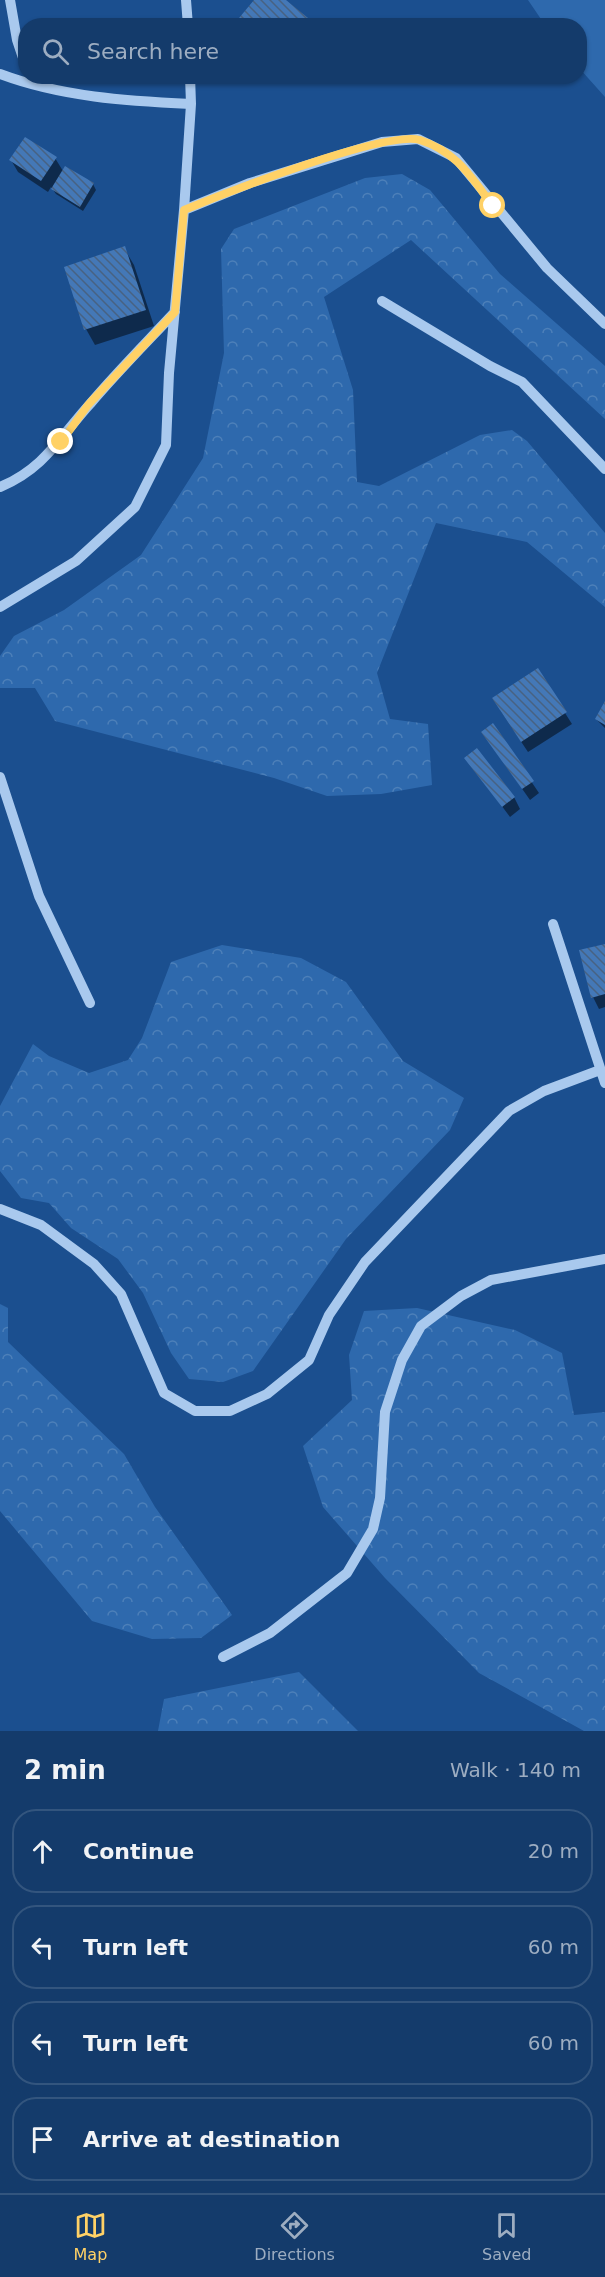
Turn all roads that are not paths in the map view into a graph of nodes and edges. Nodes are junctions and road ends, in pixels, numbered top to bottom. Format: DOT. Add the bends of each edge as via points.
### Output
graph roads {
  1 [pos="10,0"];
  2 [pos="186,0"];
  3 [pos="187,18"];
  4 [pos="18,43"];
  5 [pos="0,74"];
  6 [pos="18,77"];
  7 [pos="45,84"];
  8 [pos="190,84"];
  9 [pos="191,104"];
  10 [pos="184,210"];
  11 [pos="382,301"];
  12 [pos="175,312"];
  13 [pos="605,324"];
  14 [pos="605,469"];
  15 [pos="0,487"];
  16 [pos="0,607"];
  17 [pos="0,777"];
  18 [pos="553,924"];
  19 [pos="90,1003"];
  20 [pos="600,1070"];
  21 [pos="605,1083"];
  22 [pos="0,1209"];
  23 [pos="605,1259"];
  24 [pos="224,1657"];
  1 -- 4 [label="lane"];
  2 -- 3 [label="lane"];
  5 -- 6 [label="lane"];
  7 -- 9 [label="lane" via="71,93"];
  8 -- 9 [label="lane"];
  9 -- 10 [label="lane"];
  10 -- 12 [label="lane"];
  10 -- 13 [label="lane" via="250,183 382,142 418,139 456,158 547,268"];
  11 -- 14 [label="lane" via="522,382"];
  12 -- 15 [label="lane" via="88,405 61,442 22,478"];
  12 -- 16 [label="lane" via="166,445 135,507 76,561"];
  17 -- 19 [label="lane" via="39,896"];
  18 -- 20 [label="lane"];
  20 -- 21 [label="lane"];
  20 -- 22 [label="lane" via="544,1091 508,1111 364,1262 329,1315 309,1360 267,1394 231,1411 195,1411 164,1393 121,1294 94,1264 41,1224"];
  23 -- 24 [label="lane" via="492,1280 421,1326 402,1360 385,1412 380,1498 373,1529 348,1573 270,1633"];
}
